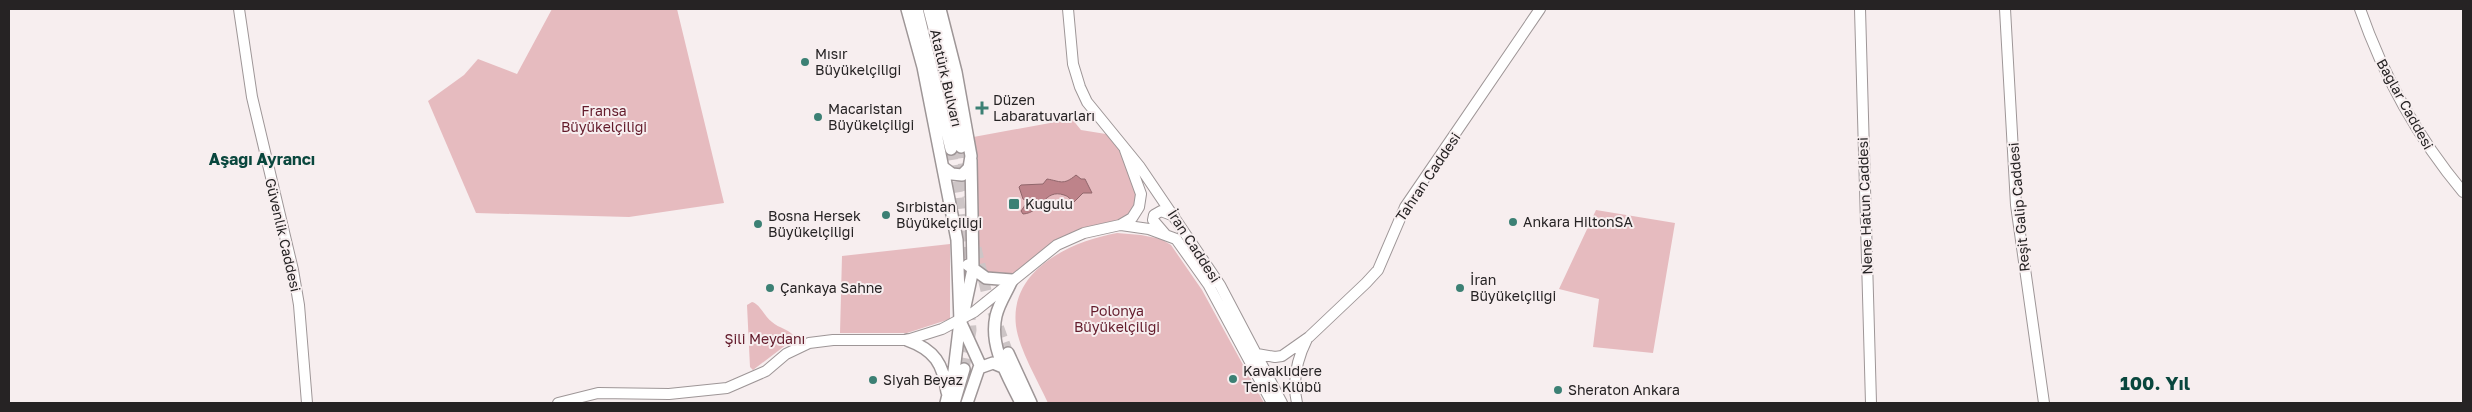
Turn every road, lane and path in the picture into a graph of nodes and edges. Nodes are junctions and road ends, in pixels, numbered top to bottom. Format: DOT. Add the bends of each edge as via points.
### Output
graph roads {
  1 [pos="239,9"];
  2 [pos="907,9"];
  3 [pos="918,9"];
  4 [pos="929,9"];
  5 [pos="940,9"];
  6 [pos="1068,9"];
  7 [pos="1540,9"];
  8 [pos="1860,9"];
  9 [pos="2005,9"];
  10 [pos="2360,9"];
  11 [pos="1125,150"];
  12 [pos="971,160"];
  13 [pos="944,168"];
  14 [pos="2463,192"];
  15 [pos="1175,217"];
  16 [pos="1120,225"];
  17 [pos="1165,234"];
  18 [pos="958,252"];
  19 [pos="972,269"];
  20 [pos="1012,280"];
  21 [pos="960,321"];
  22 [pos="1309,337"];
  23 [pos="907,340"];
  24 [pos="1008,353"];
  25 [pos="1257,354"];
  26 [pos="981,367"];
  27 [pos="1005,368"];
  28 [pos="964,369"];
  29 [pos="949,401"];
  30 [pos="307,403"];
  31 [pos="558,403"];
  32 [pos="967,403"];
  33 [pos="1021,403"];
  34 [pos="1031,403"];
  35 [pos="1272,403"];
  36 [pos="1282,403"];
  37 [pos="1297,403"];
  38 [pos="1871,403"];
  39 [pos="2044,403"];
  1 -- 30 [label="main road, Güvenlik Caddesi" via="252,96 293,270"];
  2 -- 13 [label="main road" via="920,53"];
  3 -- 4 [label="main road, Atatürk Bulvarı" via="956,148 947,78"];
  5 -- 12 [label="main road" via="956,72"];
  6 -- 11 [label="main road, İran Caddesi" via="1073,64 1087,102"];
  7 -- 22 [label="main road, Tahran Caddesi" via="1405,207 1378,270"];
  8 -- 38 [label="main road, Nene Hatun Caddesi"];
  9 -- 39 [label="main road, Reşit Galip Caddesi" via="2016,205"];
  10 -- 14 [label="main road, Bağlar Caddesi" via="2387,73 2424,142"];
  11 -- 15 [label="main road, İran Caddesi"];
  11 -- 16 [label="main road" via="1140,189 1140,201 1132,218"];
  12 -- 13 [label="main road" via="968,171 962,174 952,174"];
  12 -- 19 [label="main road"];
  13 -- 18 [label="main road"];
  15 -- 17 [label="main road" via="1161,212 1154,215 1154,220"];
  15 -- 25 [label="main road, İran Caddesi" via="1220,285"];
  16 -- 17 [label="main road, İran Caddesi"];
  16 -- 20 [label="main road" via="1067,240"];
  17 -- 35 [label="main road, İran Caddesi" via="1176,239 1204,277"];
  18 -- 19 [label="main road"];
  18 -- 21 [label="main road"];
  19 -- 20 [label="main road" via="986,278"];
  19 -- 21 [label="main road"];
  20 -- 21 [label="main road"];
  20 -- 27 [label="main road" via="994,328 995,344"];
  21 -- 23 [label="main road"];
  21 -- 26 [label="main road"];
  21 -- 29 [label="main road"];
  22 -- 25 [label="main road, Tahran Caddesi" via="1282,356"];
  22 -- 37 [label="main road, Tahran Caddesi" via="1296,366"];
  23 -- 29 [label="main road" via="924,347 938,362"];
  23 -- 31 [label="main road" via="809,343 786,354 766,371 728,388 669,394 598,393"];
  24 -- 34 [label="main road"];
  25 -- 36 [label="main road, İran Caddesi"];
  26 -- 27 [label="main road" via="993,363"];
  26 -- 32 [label="main road"];
  27 -- 33 [label="main road"];
  28 -- 29 [label="main road"];
}
